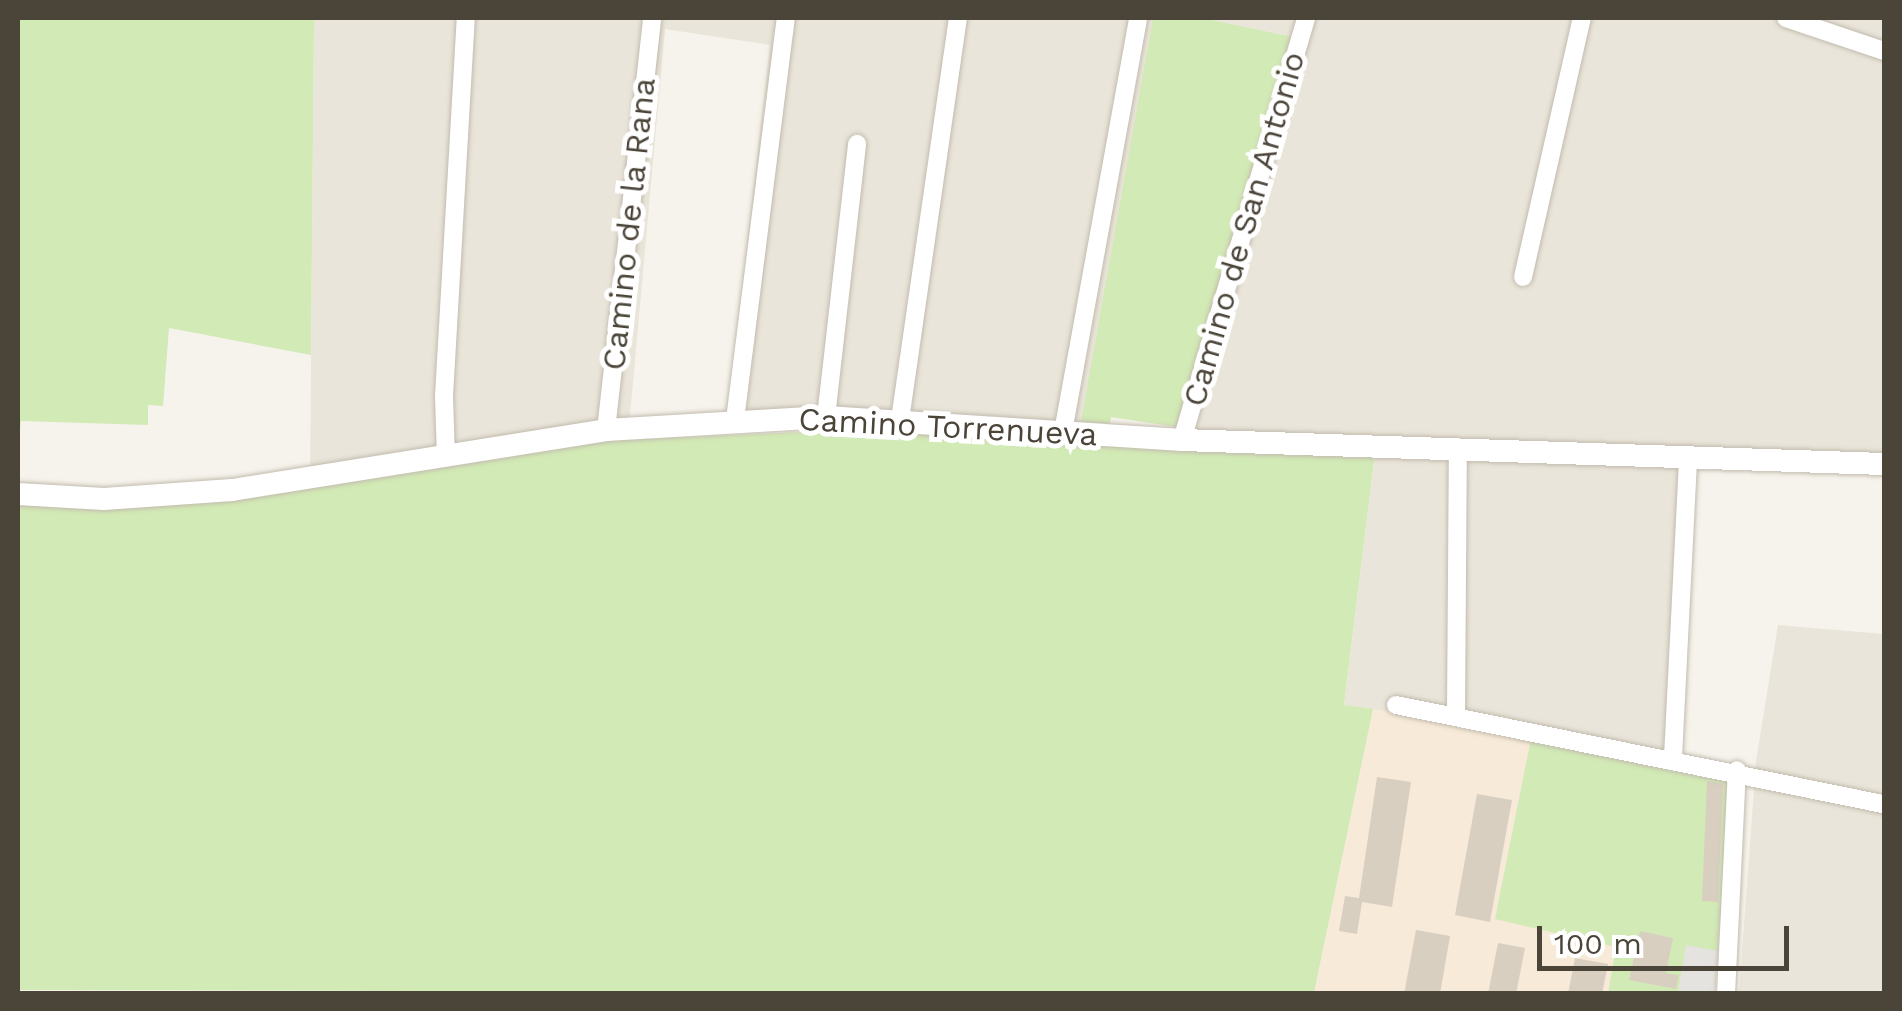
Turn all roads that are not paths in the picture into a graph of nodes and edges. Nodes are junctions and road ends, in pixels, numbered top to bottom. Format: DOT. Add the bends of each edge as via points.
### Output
graph roads {
  1 [pos="466,18"];
  2 [pos="652,18"];
  3 [pos="786,18"];
  4 [pos="958,18"];
  5 [pos="1138,18"];
  6 [pos="1306,18"];
  7 [pos="1582,18"];
  8 [pos="1786,18"];
  9 [pos="1884,51"];
  10 [pos="856,144"];
  11 [pos="1523,277"];
  12 [pos="826,417"];
  13 [pos="735,420"];
  14 [pos="900,420"];
  15 [pos="606,430"];
  16 [pos="1063,432"];
  17 [pos="1182,440"];
  18 [pos="1458,451"];
  19 [pos="446,457"];
  20 [pos="1688,461"];
  21 [pos="1884,464"];
  22 [pos="18,494"];
  23 [pos="1396,705"];
  24 [pos="1456,716"];
  25 [pos="1672,757"];
  26 [pos="1737,770"];
  27 [pos="1884,804"];
  28 [pos="1726,994"];
  1 -- 19 [label="street"];
  2 -- 15 [label="street, Camino de la Rana"];
  3 -- 13 [label="street"];
  4 -- 14 [label="street"];
  5 -- 16 [label="street"];
  6 -- 17 [label="street, Camino de San Antonio"];
  7 -- 11 [label="street"];
  8 -- 9 [label="street"];
  10 -- 12 [label="street"];
  12 -- 13 [label="street, Camino Torrenueva"];
  12 -- 14 [label="street, Camino Torrenueva"];
  13 -- 15 [label="street, Camino Torrenueva"];
  14 -- 16 [label="street, Camino Torrenueva"];
  15 -- 19 [label="street, Camino Torrenueva"];
  16 -- 17 [label="street, Camino Torrenueva"];
  17 -- 18 [label="street, Camino Torrenueva"];
  18 -- 20 [label="street, Camino Torrenueva"];
  18 -- 24 [label="street"];
  19 -- 22 [label="street, Camino Torrenueva" via="232,490 104,499"];
  20 -- 21 [label="street, Camino Torrenueva"];
  20 -- 25 [label="street"];
  23 -- 24 [label="street"];
  24 -- 25 [label="street"];
  25 -- 26 [label="street"];
  26 -- 27 [label="street"];
  26 -- 28 [label="street"];
}
